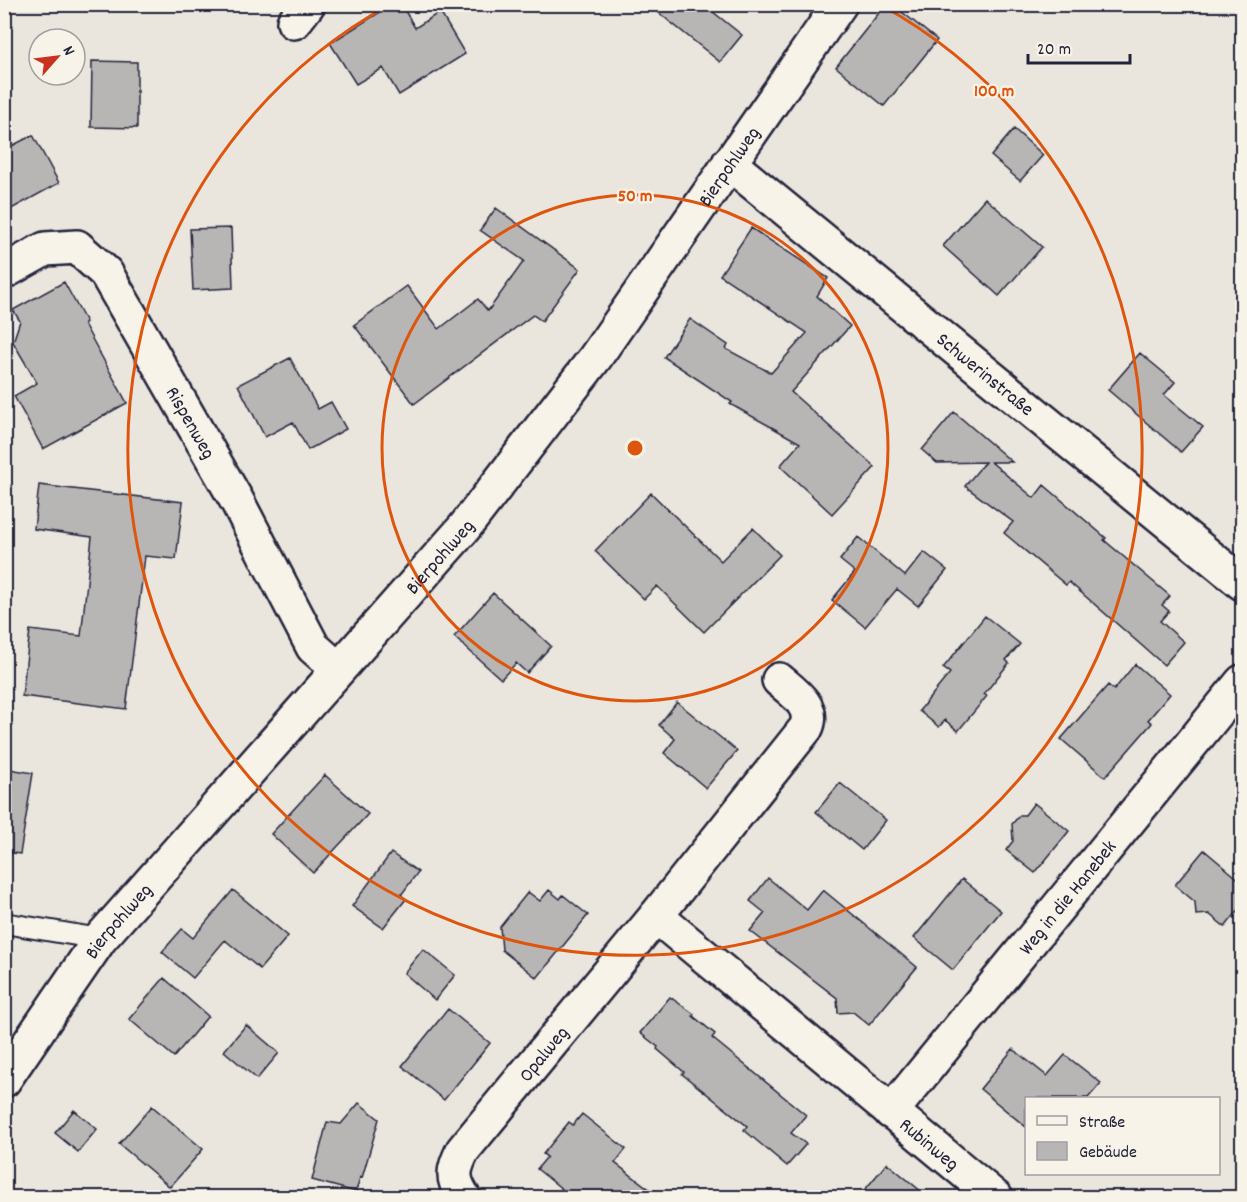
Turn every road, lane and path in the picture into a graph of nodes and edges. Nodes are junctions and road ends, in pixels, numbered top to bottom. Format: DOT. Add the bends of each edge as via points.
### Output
graph roads {
  1 [pos="840,4"];
  2 [pos="729,163"];
  3 [pos="4,272"];
  4 [pos="1242,583"];
  5 [pos="338,669"];
  6 [pos="779,680"];
  7 [pos="1242,682"];
  8 [pos="656,916"];
  9 [pos="4,923"];
  10 [pos="100,939"];
  11 [pos="4,1080"];
  12 [pos="891,1112"];
  13 [pos="464,1197"];
  14 [pos="996,1197"];
  1 -- 2 [label="street, Bierpohlweg"];
  2 -- 4 [label="street, Schwerinstraße"];
  2 -- 5 [label="street, Bierpohlweg" via="595,358 464,528"];
  3 -- 5 [label="street, Rispenweg" via="45,249 77,247 106,273 237,501 313,647"];
  5 -- 10 [label="street, Bierpohlweg"];
  6 -- 8 [label="street, Opalweg" via="801,699 810,721"];
  7 -- 12 [label="street, Weg in die Hanebek"];
  8 -- 12 [label="street"];
  8 -- 13 [label="street, Opalweg" via="463,1150 455,1167 455,1184"];
  9 -- 10 [label="lane"];
  10 -- 11 [label="street, Bierpohlweg"];
  12 -- 14 [label="street, Rubinweg"];
}
